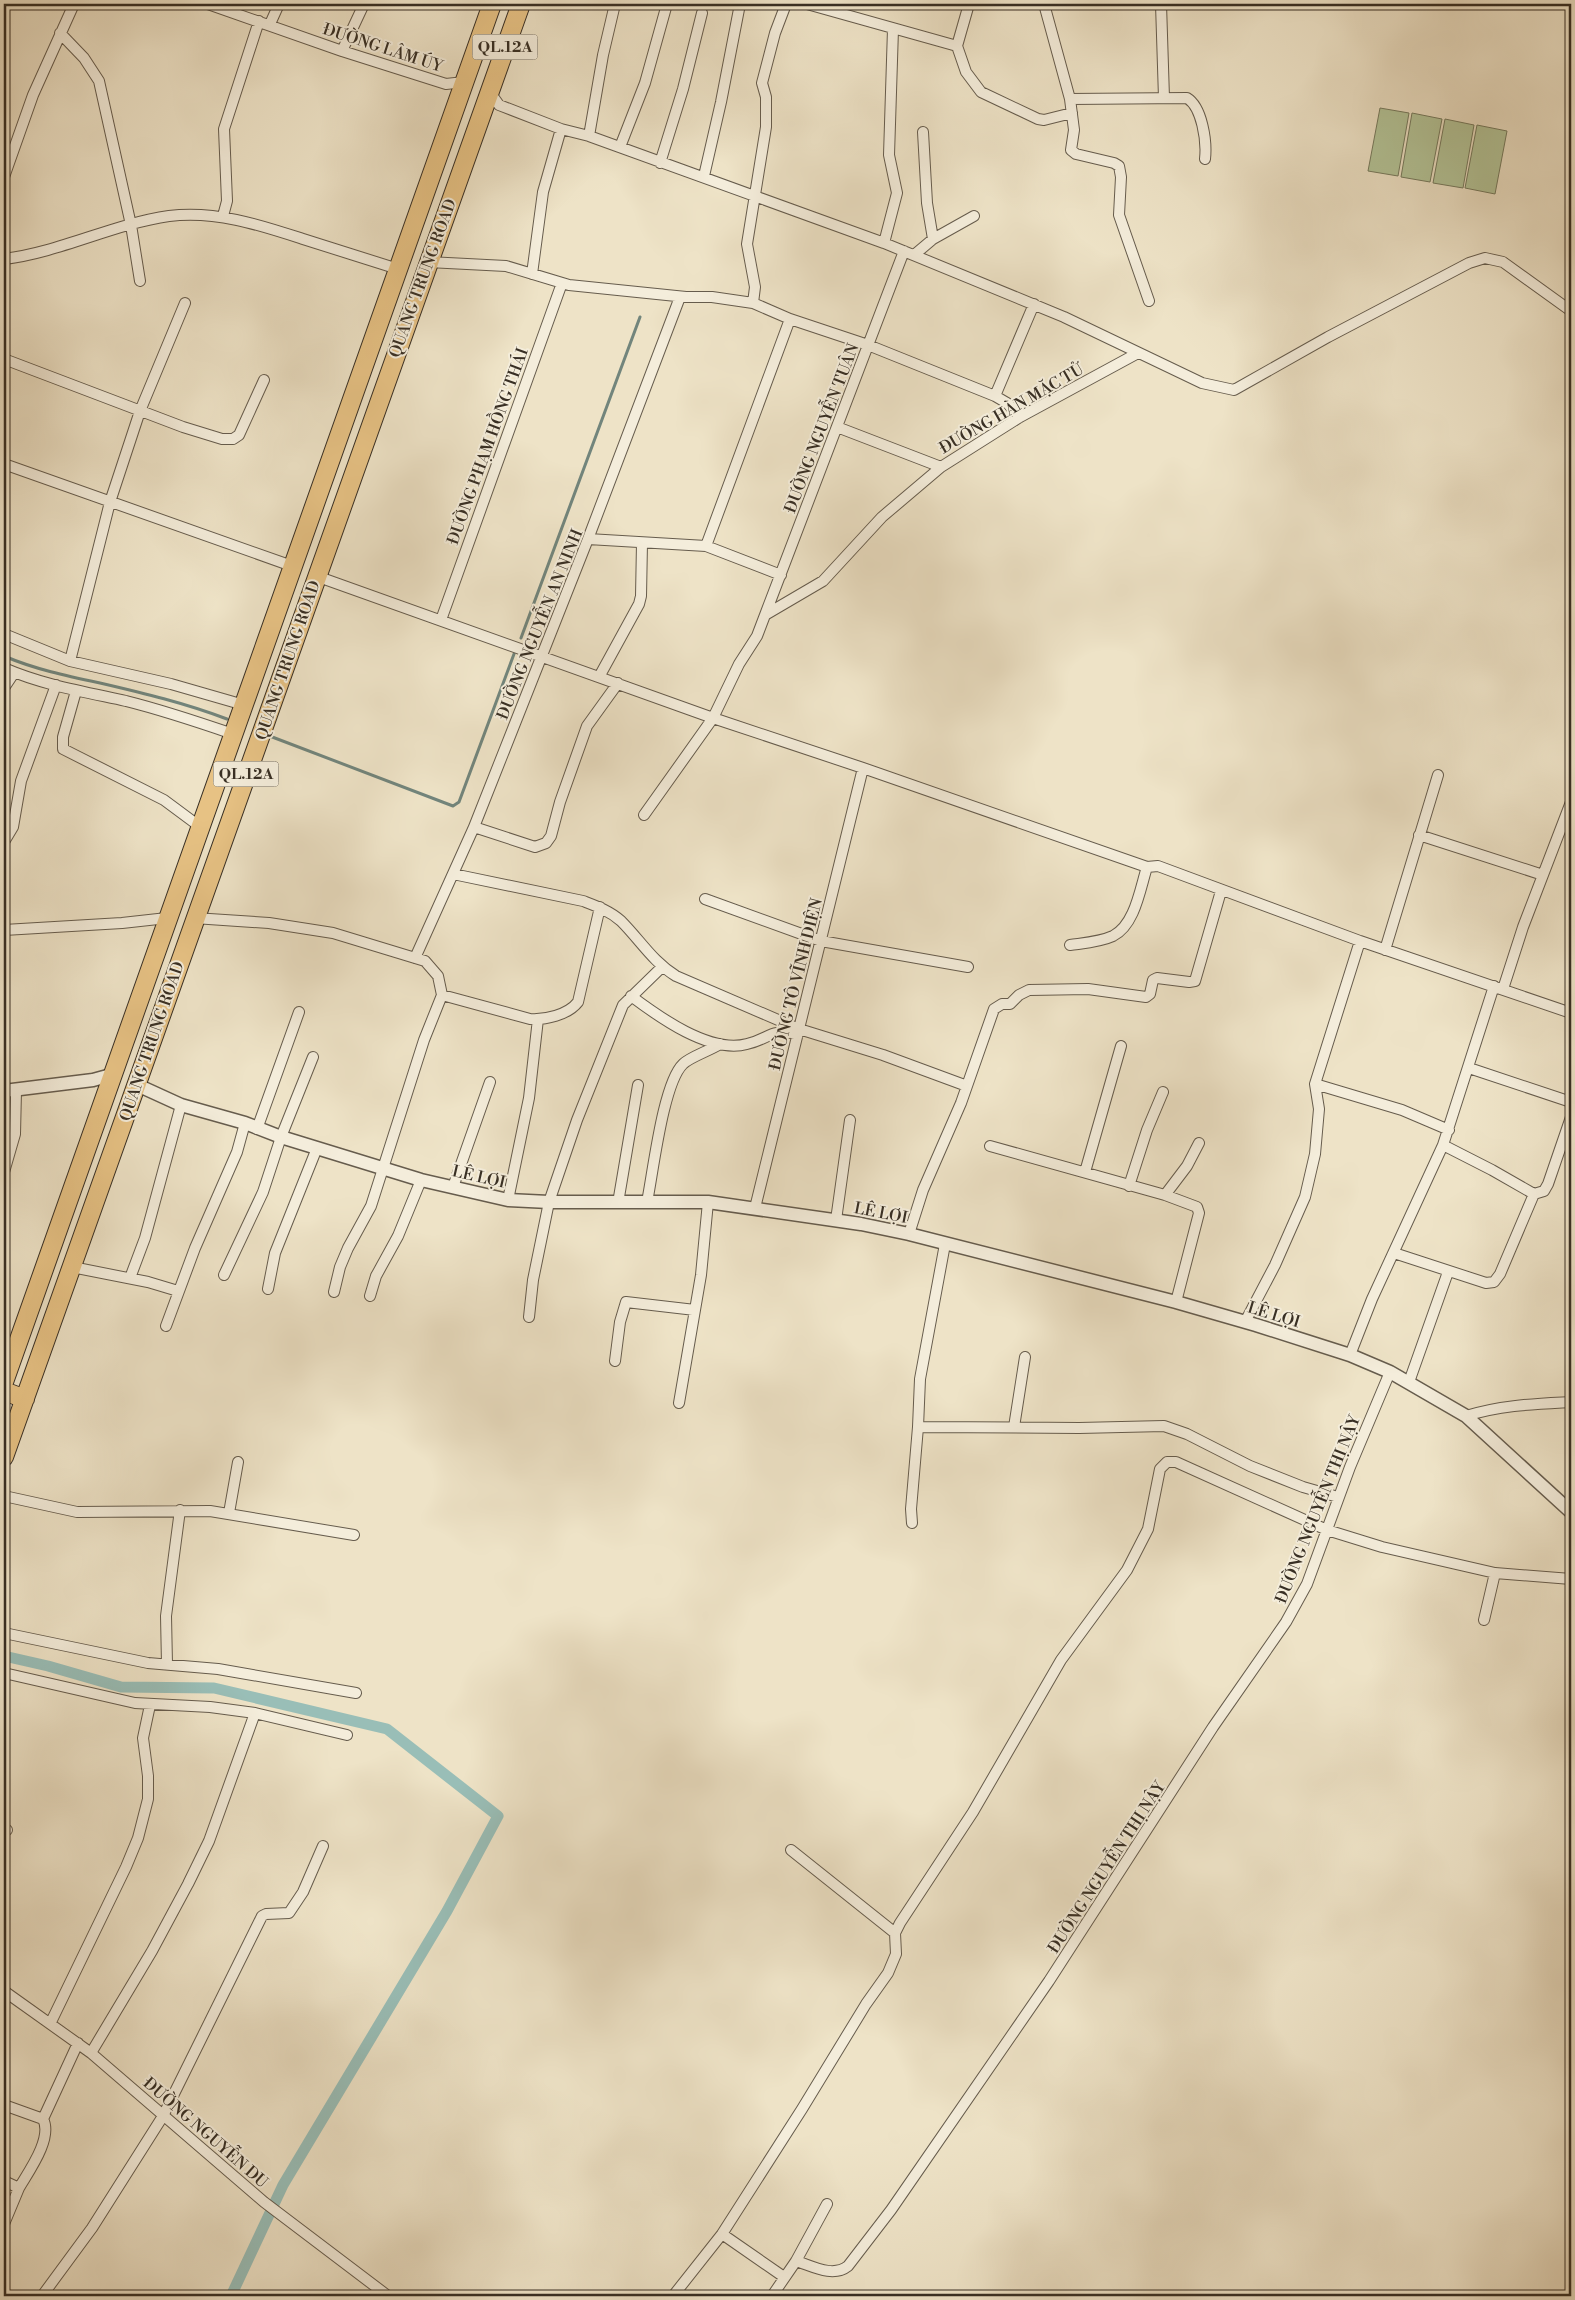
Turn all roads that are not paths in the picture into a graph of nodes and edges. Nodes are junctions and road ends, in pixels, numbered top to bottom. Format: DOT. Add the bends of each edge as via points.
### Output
graph roads {
  1 [pos="74,4"];
  2 [pos="208,4"];
  3 [pos="279,4"];
  4 [pos="364,4"];
  5 [pos="492,4"];
  6 [pos="521,4"];
  7 [pos="615,4"];
  8 [pos="666,4"];
  9 [pos="740,4"];
  10 [pos="786,4"];
  11 [pos="807,4"];
  12 [pos="969,4"];
  13 [pos="1044,4"];
  14 [pos="1161,4"];
  15 [pos="702,13"];
  16 [pos="259,21"];
  17 [pos="270,24"];
  18 [pos="893,29"];
  19 [pos="60,33"];
  20 [pos="957,46"];
  21 [pos="342,51"];
  22 [pos="464,82"];
  23 [pos="489,91"];
  24 [pos="1164,98"];
  25 [pos="1070,99"];
  26 [pos="1072,113"];
  27 [pos="560,129"];
  28 [pos="923,132"];
  29 [pos="589,136"];
  30 [pos="620,146"];
  31 [pos="1205,159"];
  32 [pos="660,163"];
  33 [pos="704,176"];
  34 [pos="4,178"];
  35 [pos="754,194"];
  36 [pos="223,216"];
  37 [pos="974,216"];
  38 [pos="131,225"];
  39 [pos="933,239"];
  40 [pos="884,243"];
  41 [pos="904,251"];
  42 [pos="914,255"];
  43 [pos="4,259"];
  44 [pos="428,262"];
  45 [pos="398,268"];
  46 [pos="532,274"];
  47 [pos="140,281"];
  48 [pos="562,283"];
  49 [pos="680,297"];
  50 [pos="1149,301"];
  51 [pos="185,303"];
  52 [pos="753,303"];
  53 [pos="1034,304"];
  54 [pos="1571,311"];
  55 [pos="790,318"];
  56 [pos="868,345"];
  57 [pos="1138,353"];
  58 [pos="4,359"];
  59 [pos="264,380"];
  60 [pos="995,396"];
  61 [pos="140,411"];
  62 [pos="1020,417"];
  63 [pos="837,427"];
  64 [pos="4,464"];
  65 [pos="941,467"];
  66 [pos="110,502"];
  67 [pos="588,539"];
  68 [pos="642,542"];
  69 [pos="706,546"];
  70 [pos="292,566"];
  71 [pos="781,575"];
  72 [pos="316,576"];
  73 [pos="766,615"];
  74 [pos="441,620"];
  75 [pos="4,634"];
  76 [pos="542,656"];
  77 [pos="70,661"];
  78 [pos="4,668"];
  79 [pos="14,673"];
  80 [pos="599,677"];
  81 [pos="618,683"];
  82 [pos="56,685"];
  83 [pos="4,688"];
  84 [pos="76,691"];
  85 [pos="245,700"];
  86 [pos="272,704"];
  87 [pos="713,718"];
  88 [pos="233,734"];
  89 [pos="224,757"];
  90 [pos="249,767"];
  91 [pos="863,768"];
  92 [pos="1438,775"];
  93 [pos="1571,802"];
  94 [pos="644,815"];
  95 [pos="199,826"];
  96 [pos="474,827"];
  97 [pos="1419,835"];
  98 [pos="224,836"];
  99 [pos="4,842"];
  100 [pos="1147,868"];
  101 [pos="453,874"];
  102 [pos="1543,875"];
  103 [pos="1221,891"];
  104 [pos="705,900"];
  105 [pos="600,907"];
  106 [pos="167,918"];
  107 [pos="194,918"];
  108 [pos="4,930"];
  109 [pos="821,941"];
  110 [pos="1360,941"];
  111 [pos="1070,945"];
  112 [pos="1385,950"];
  113 [pos="415,958"];
  114 [pos="662,967"];
  115 [pos="968,967"];
  116 [pos="1499,987"];
  117 [pos="442,995"];
  118 [pos="631,996"];
  119 [pos="299,1012"];
  120 [pos="1571,1013"];
  121 [pos="538,1020"];
  122 [pos="799,1031"];
  123 [pos="720,1044"];
  124 [pos="1121,1046"];
  125 [pos="314,1058"];
  126 [pos="1469,1068"];
  127 [pos="111,1075"];
  128 [pos="490,1082"];
  129 [pos="135,1084"];
  130 [pos="1315,1084"];
  131 [pos="638,1085"];
  132 [pos="967,1086"];
  133 [pos="10,1091"];
  134 [pos="1163,1092"];
  135 [pos="1571,1102"];
  136 [pos="181,1105"];
  137 [pos="1571,1117"];
  138 [pos="850,1120"];
  139 [pos="251,1126"];
  140 [pos="1449,1130"];
  141 [pos="281,1137"];
  142 [pos="1199,1143"];
  143 [pos="1443,1145"];
  144 [pos="990,1146"];
  145 [pos="317,1148"];
  146 [pos="384,1169"];
  147 [pos="4,1172"];
  148 [pos="1085,1172"];
  149 [pos="421,1180"];
  150 [pos="1129,1186"];
  151 [pos="452,1187"];
  152 [pos="1534,1194"];
  153 [pos="1165,1195"];
  154 [pos="508,1200"];
  155 [pos="549,1202"];
  156 [pos="618,1202"];
  157 [pos="647,1202"];
  158 [pos="708,1202"];
  159 [pos="755,1208"];
  160 [pos="836,1220"];
  161 [pos="909,1234"];
  162 [pos="945,1244"];
  163 [pos="1394,1253"];
  164 [pos="72,1267"];
  165 [pos="1448,1272"];
  166 [pos="224,1275"];
  167 [pos="130,1278"];
  168 [pos="268,1289"];
  169 [pos="178,1292"];
  170 [pos="334,1292"];
  171 [pos="370,1296"];
  172 [pos="1176,1302"];
  173 [pos="695,1310"];
  174 [pos="529,1318"];
  175 [pos="1245,1322"];
  176 [pos="166,1326"];
  177 [pos="1350,1355"];
  178 [pos="1025,1357"];
  179 [pos="615,1361"];
  180 [pos="1390,1372"];
  181 [pos="4,1382"];
  182 [pos="1408,1382"];
  183 [pos="4,1391"];
  184 [pos="26,1399"];
  185 [pos="1571,1402"];
  186 [pos="679,1403"];
  187 [pos="1466,1416"];
  188 [pos="918,1427"];
  189 [pos="1014,1427"];
  190 [pos="4,1457"];
  191 [pos="238,1462"];
  192 [pos="4,1496"];
  193 [pos="1338,1497"];
  194 [pos="180,1510"];
  195 [pos="1571,1512"];
  196 [pos="229,1513"];
  197 [pos="912,1522"];
  198 [pos="1327,1530"];
  199 [pos="354,1534"];
  200 [pos="1495,1573"];
  201 [pos="1571,1579"];
  202 [pos="1484,1620"];
  203 [pos="4,1633"];
  204 [pos="167,1664"];
  205 [pos="4,1674"];
  206 [pos="356,1693"];
  207 [pos="150,1705"];
  208 [pos="254,1714"];
  209 [pos="347,1735"];
  210 [pos="323,1846"];
  211 [pos="791,1850"];
  212 [pos="895,1933"];
  213 [pos="4,1991"];
  214 [pos="51,2022"];
  215 [pos="78,2043"];
  216 [pos="91,2053"];
  217 [pos="4,2105"];
  218 [pos="163,2116"];
  219 [pos="43,2119"];
  220 [pos="4,2181"];
  221 [pos="19,2188"];
  222 [pos="826,2204"];
  223 [pos="4,2224"];
  224 [pos="722,2234"];
  225 [pos="796,2261"];
  226 [pos="784,2277"];
  227 [pos="42,2296"];
  228 [pos="388,2296"];
  229 [pos="673,2296"];
  230 [pos="772,2296"];
  1 -- 19 [label="street"];
  2 -- 16 [label="street, ĐƯỜNG LÂM ÚY"];
  3 -- 17 [label="street"];
  4 -- 21 [label="street"];
  5 -- 22 [label="highway, QUANG TRUNG ROAD / QL.12A"];
  6 -- 23 [label="highway, QUANG TRUNG ROAD / QL.12A"];
  7 -- 29 [label="street" via="602,55"];
  8 -- 30 [label="street" via="645,83"];
  9 -- 33 [label="street"];
  10 -- 35 [label="street" via="762,83 766,97 766,126"];
  11 -- 18 [label="street"];
  12 -- 20 [label="street"];
  13 -- 25 [label="street"];
  14 -- 24 [label="street"];
  15 -- 32 [label="street"];
  16 -- 17 [label="street, ĐƯỜNG LÂM ÚY"];
  16 -- 36 [label="street" via="224,129 227,202"];
  17 -- 21 [label="street, ĐƯỜNG LÂM ÚY"];
  18 -- 20 [label="street"];
  18 -- 40 [label="street" via="889,155 897,192"];
  19 -- 34 [label="street" via="33,95"];
  19 -- 38 [label="street" via="84,58 99,81"];
  20 -- 26 [label="street" via="966,72 981,92 1038,119"];
  21 -- 22 [label="street, ĐƯỜNG LÂM ÚY" via="446,84"];
  22 -- 23 [label="highway"];
  22 -- 45 [label="highway, QUANG TRUNG ROAD / QL.12A"];
  23 -- 27 [label="street" via="499,105"];
  23 -- 44 [label="highway, QUANG TRUNG ROAD / QL.12A"];
  24 -- 25 [label="street"];
  24 -- 31 [label="street" via="1192,101 1205,133"];
  25 -- 26 [label="street"];
  26 -- 50 [label="street" via="1072,152 1114,163 1121,170 1119,215"];
  27 -- 29 [label="street"];
  27 -- 46 [label="street" via="543,192"];
  28 -- 39 [label="street" via="927,203"];
  29 -- 30 [label="street"];
  30 -- 32 [label="street"];
  32 -- 33 [label="street"];
  33 -- 35 [label="street"];
  35 -- 40 [label="street"];
  35 -- 52 [label="street" via="747,244 755,287"];
  36 -- 38 [label="street" via="170,216"];
  36 -- 45 [label="street"];
  37 -- 39 [label="street"];
  38 -- 43 [label="street" via="28,256"];
  38 -- 47 [label="street"];
  39 -- 42 [label="street"];
  40 -- 41 [label="street"];
  41 -- 42 [label="street"];
  41 -- 56 [label="street, ĐƯỜNG NGUYỄN TUÂN"];
  42 -- 53 [label="street"];
  44 -- 46 [label="street" via="506,266"];
  44 -- 72 [label="highway, QUANG TRUNG ROAD / QL.12A"];
  45 -- 70 [label="highway, QUANG TRUNG ROAD / QL.12A"];
  46 -- 48 [label="street"];
  48 -- 49 [label="street"];
  48 -- 74 [label="street, ĐƯỜNG PHẠM HỒNG THÁI"];
  49 -- 52 [label="street" via="712,296"];
  49 -- 67 [label="street, ĐƯỜNG NGUYỄN AN NINH"];
  51 -- 61 [label="street"];
  52 -- 55 [label="street"];
  53 -- 57 [label="street"];
  53 -- 60 [label="street"];
  54 -- 57 [label="street" via="1503,262 1485,258 1469,263 1328,337 1234,390 1202,383"];
  55 -- 56 [label="street"];
  55 -- 69 [label="street"];
  56 -- 60 [label="street"];
  56 -- 63 [label="street, ĐƯỜNG NGUYỄN TUÂN"];
  57 -- 62 [label="street, ĐƯỜNG HÀN MẶC TỬ"];
  58 -- 61 [label="street"];
  59 -- 61 [label="street" via="239,435 233,439 222,439"];
  60 -- 62 [label="street"];
  61 -- 66 [label="street"];
  62 -- 65 [label="street, ĐƯỜNG HÀN MẶC TỬ"];
  63 -- 65 [label="street"];
  63 -- 71 [label="street, ĐƯỜNG NGUYỄN TUÂN"];
  64 -- 66 [label="street"];
  65 -- 73 [label="street, ĐƯỜNG HÀN MẶC TỬ" via="882,518 823,582"];
  66 -- 70 [label="street"];
  66 -- 77 [label="street"];
  67 -- 68 [label="street"];
  67 -- 76 [label="street, ĐƯỜNG NGUYỄN AN NINH"];
  68 -- 69 [label="street"];
  68 -- 80 [label="street" via="639,604"];
  69 -- 71 [label="street"];
  70 -- 72 [label="highway"];
  70 -- 85 [label="highway, QUANG TRUNG ROAD / QL.12A"];
  71 -- 73 [label="street, ĐƯỜNG NGUYỄN TUÂN"];
  72 -- 74 [label="street"];
  72 -- 86 [label="highway, QUANG TRUNG ROAD / QL.12A"];
  73 -- 87 [label="street"];
  74 -- 76 [label="street"];
  75 -- 77 [label="street"];
  76 -- 80 [label="street"];
  76 -- 96 [label="street, ĐƯỜNG NGUYỄN AN NINH"];
  77 -- 85 [label="street"];
  78 -- 79 [label="street"];
  79 -- 82 [label="street"];
  79 -- 83 [label="street"];
  80 -- 81 [label="street"];
  81 -- 87 [label="street"];
  81 -- 96 [label="street" via="587,726 546,843 535,847"];
  82 -- 84 [label="street"];
  82 -- 99 [label="street" via="21,781 12,828"];
  84 -- 88 [label="street" via="128,702"];
  84 -- 95 [label="street" via="63,737 63,750 164,800"];
  85 -- 86 [label="highway"];
  85 -- 88 [label="highway, QUANG TRUNG ROAD / QL.12A"];
  86 -- 90 [label="highway, QUANG TRUNG ROAD / QL.12A"];
  87 -- 91 [label="street"];
  87 -- 94 [label="street"];
  88 -- 89 [label="highway, QUANG TRUNG ROAD / QL.12A"];
  89 -- 90 [label="highway"];
  89 -- 95 [label="highway, QUANG TRUNG ROAD / QL.12A"];
  90 -- 98 [label="highway, QUANG TRUNG ROAD / QL.12A"];
  91 -- 100 [label="street"];
  91 -- 109 [label="street, ĐƯỜNG TÔ VĨNH DIỆN"];
  92 -- 97 [label="street"];
  93 -- 102 [label="street"];
  95 -- 98 [label="highway"];
  95 -- 106 [label="highway, QUANG TRUNG ROAD / QL.12A"];
  96 -- 101 [label="street, ĐƯỜNG NGUYỄN AN NINH"];
  97 -- 102 [label="street"];
  97 -- 112 [label="street"];
  98 -- 107 [label="highway, QUANG TRUNG ROAD / QL.12A"];
  100 -- 103 [label="street" via="1158,866"];
  100 -- 111 [label="street" via="1125,926 1105,939"];
  101 -- 105 [label="street"];
  101 -- 113 [label="street, ĐƯỜNG NGUYỄN AN NINH"];
  102 -- 116 [label="street"];
  103 -- 110 [label="street"];
  103 -- 132 [label="street" via="1195,981 1158,978 1153,980 1150,994 1146,997 1088,989 1024,992 1010,1004 994,1009"];
  104 -- 109 [label="street"];
  105 -- 114 [label="street" via="620,920"];
  105 -- 121 [label="street" via="578,1002 570,1010"];
  106 -- 108 [label="street"];
  106 -- 127 [label="highway, QUANG TRUNG ROAD / QL.12A"];
  107 -- 113 [label="street" via="323,930"];
  107 -- 129 [label="highway, QUANG TRUNG ROAD / QL.12A"];
  109 -- 115 [label="street"];
  109 -- 122 [label="street, ĐƯỜNG TÔ VĨNH DIỆN"];
  110 -- 112 [label="street"];
  110 -- 130 [label="street"];
  112 -- 116 [label="street"];
  113 -- 117 [label="street" via="425,961 434,970"];
  114 -- 118 [label="street"];
  114 -- 122 [label="street"];
  116 -- 120 [label="street"];
  116 -- 126 [label="street"];
  117 -- 121 [label="street"];
  117 -- 146 [label="street" via="424,1040"];
  118 -- 123 [label="street" via="682,1030"];
  118 -- 155 [label="street" via="617,1018"];
  119 -- 139 [label="street"];
  121 -- 154 [label="street" via="530,1089"];
  122 -- 123 [label="street" via="769,1033 746,1045"];
  122 -- 132 [label="street" via="883,1055"];
  122 -- 159 [label="street, ĐƯỜNG TÔ VĨNH DIỆN"];
  123 -- 157 [label="street" via="684,1063 675,1076 660,1129"];
  124 -- 148 [label="street"];
  125 -- 141 [label="street"];
  126 -- 135 [label="street"];
  126 -- 140 [label="street"];
  127 -- 129 [label="highway"];
  127 -- 133 [label="street"];
  127 -- 181 [label="highway, QUANG TRUNG ROAD / QL.12A"];
  128 -- 151 [label="street"];
  129 -- 136 [label="street, LÊ LỢI"];
  129 -- 164 [label="highway, QUANG TRUNG ROAD / QL.12A"];
  130 -- 140 [label="street" via="1402,1110"];
  130 -- 175 [label="street" via="1319,1109 1315,1154 1305,1197"];
  131 -- 156 [label="street"];
  132 -- 161 [label="street" via="923,1190"];
  133 -- 147 [label="street" via="14,1134"];
  134 -- 150 [label="street"];
  136 -- 139 [label="street, LÊ LỢI"];
  136 -- 167 [label="street"];
  137 -- 152 [label="street" via="1548,1184 1544,1191"];
  138 -- 160 [label="street"];
  139 -- 141 [label="street, LÊ LỢI"];
  139 -- 169 [label="street"];
  140 -- 143 [label="street"];
  141 -- 145 [label="street, LÊ LỢI"];
  141 -- 166 [label="street" via="263,1192"];
  142 -- 153 [label="street" via="1187,1166"];
  143 -- 152 [label="street"];
  143 -- 163 [label="street"];
  144 -- 148 [label="street"];
  145 -- 146 [label="street, LÊ LỢI"];
  145 -- 168 [label="street" via="275,1253"];
  146 -- 149 [label="street, LÊ LỢI"];
  146 -- 170 [label="street" via="371,1206 340,1267"];
  148 -- 150 [label="street"];
  149 -- 151 [label="street, LÊ LỢI"];
  149 -- 171 [label="street" via="401,1230 376,1276"];
  150 -- 153 [label="street"];
  151 -- 154 [label="street, LÊ LỢI"];
  152 -- 165 [label="street" via="1494,1282 1486,1283"];
  153 -- 172 [label="street" via="1191,1203 1199,1209"];
  154 -- 155 [label="street, LÊ LỢI"];
  155 -- 156 [label="street, LÊ LỢI"];
  155 -- 174 [label="street" via="533,1280"];
  156 -- 157 [label="street, LÊ LỢI"];
  157 -- 158 [label="street, LÊ LỢI"];
  158 -- 159 [label="street, LÊ LỢI"];
  158 -- 173 [label="street"];
  159 -- 160 [label="street, LÊ LỢI"];
  160 -- 161 [label="street, LÊ LỢI"];
  161 -- 162 [label="street, LÊ LỢI"];
  162 -- 172 [label="street, LÊ LỢI"];
  162 -- 188 [label="street" via="922,1364"];
  163 -- 165 [label="street"];
  163 -- 177 [label="street"];
  164 -- 167 [label="street"];
  164 -- 184 [label="highway, QUANG TRUNG ROAD / QL.12A"];
  165 -- 182 [label="street"];
  167 -- 169 [label="street"];
  169 -- 176 [label="street"];
  172 -- 175 [label="street, LÊ LỢI"];
  173 -- 179 [label="street" via="626,1302"];
  173 -- 186 [label="street"];
  175 -- 177 [label="street, LÊ LỢI"];
  177 -- 180 [label="street, LÊ LỢI"];
  178 -- 189 [label="street"];
  180 -- 182 [label="street, LÊ LỢI"];
  180 -- 193 [label="street, ĐƯỜNG NGUYỄN THỊ NẬY"];
  182 -- 187 [label="street, LÊ LỢI"];
  183 -- 184 [label="highway"];
  184 -- 190 [label="highway, QUANG TRUNG ROAD / QL.12A"];
  185 -- 187 [label="street" via="1490,1408"];
  187 -- 195 [label="street, LÊ LỢI"];
  188 -- 189 [label="street"];
  188 -- 197 [label="street"];
  189 -- 193 [label="street" via="1164,1426 1250,1466"];
  191 -- 196 [label="street"];
  192 -- 194 [label="street" via="83,1513"];
  193 -- 198 [label="street, ĐƯỜNG NGUYỄN THỊ NẬY"];
  194 -- 196 [label="street"];
  194 -- 204 [label="street" via="166,1616"];
  196 -- 199 [label="street"];
  198 -- 200 [label="street" via="1382,1547"];
  198 -- 212 [label="street" via="1176,1462 1163,1465 1141,1547 1061,1660 973,1812"];
  198 -- 225 [label="street, ĐƯỜNG NGUYỄN THỊ NẬY" via="1307,1584 1286,1622 1213,1727 1049,1981 891,2210 841,2270 833,2272"];
  200 -- 201 [label="street"];
  200 -- 202 [label="street"];
  203 -- 204 [label="street" via="148,1663"];
  204 -- 206 [label="street" via="218,1668"];
  205 -- 207 [label="street"];
  207 -- 208 [label="street" via="210,1707"];
  207 -- 214 [label="street" via="143,1738 149,1790 142,1824 126,1868"];
  208 -- 209 [label="street"];
  208 -- 216 [label="street" via="212,1833 193,1876"];
  210 -- 218 [label="street" via="303,1892 289,1913 262,1916"];
  211 -- 212 [label="street"];
  212 -- 224 [label="street" via="896,1954 888,1973"];
  213 -- 214 [label="street, ĐƯỜNG NGUYỄN DU"];
  214 -- 215 [label="street, ĐƯỜNG NGUYỄN DU"];
  215 -- 216 [label="street, ĐƯỜNG NGUYỄN DU"];
  215 -- 219 [label="street"];
  216 -- 218 [label="street, ĐƯỜNG NGUYỄN DU"];
  217 -- 219 [label="street"];
  218 -- 227 [label="street" via="92,2228"];
  218 -- 228 [label="street, ĐƯỜNG NGUYỄN DU" via="264,2202"];
  219 -- 221 [label="street" via="46,2136"];
  220 -- 221 [label="street"];
  221 -- 223 [label="street"];
  222 -- 225 [label="street"];
  224 -- 226 [label="street"];
  224 -- 229 [label="street"];
  225 -- 226 [label="street"];
  226 -- 230 [label="street"];
}
